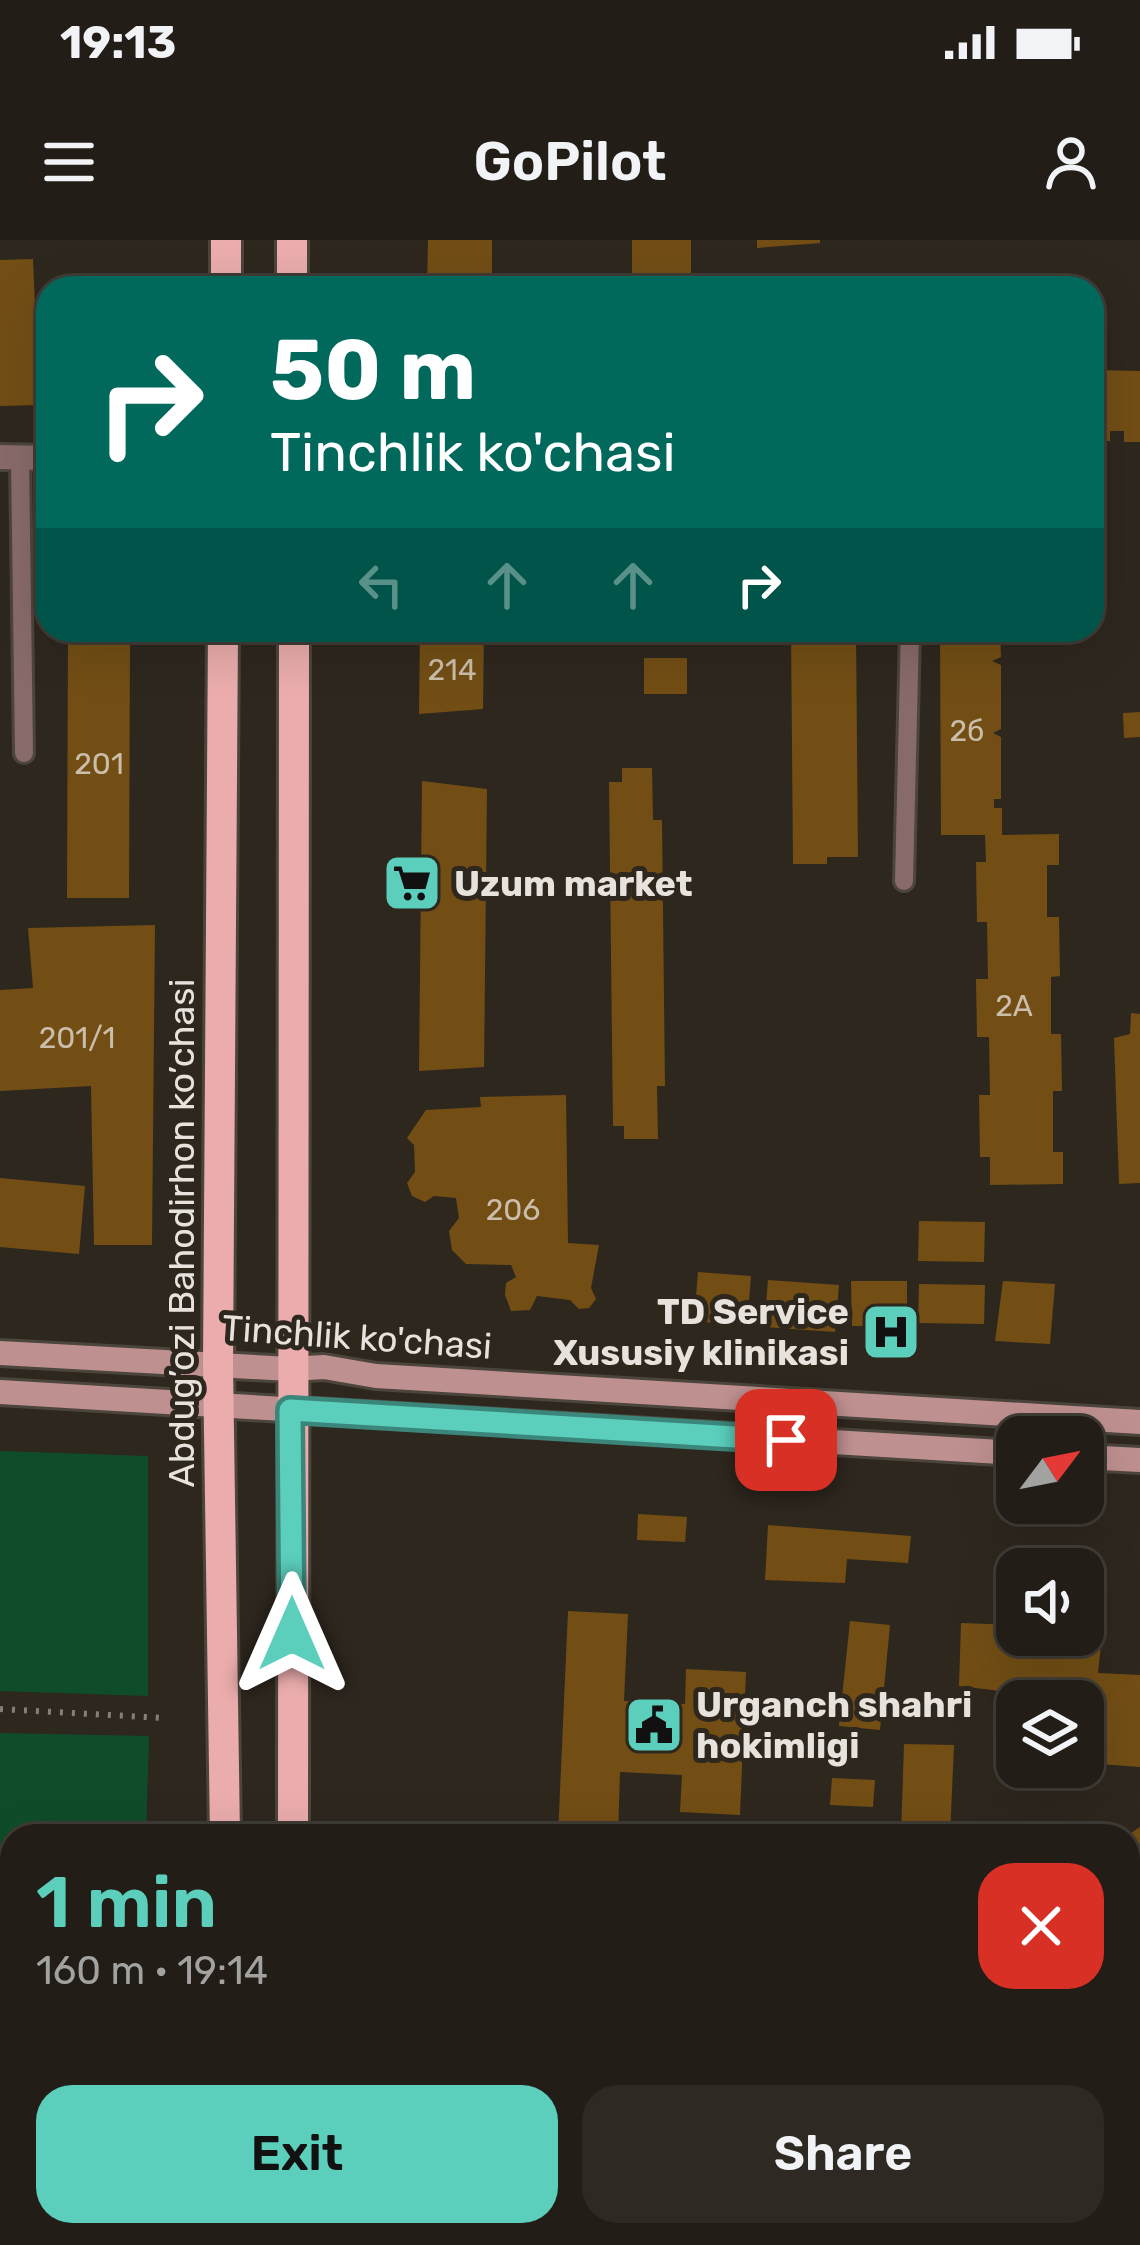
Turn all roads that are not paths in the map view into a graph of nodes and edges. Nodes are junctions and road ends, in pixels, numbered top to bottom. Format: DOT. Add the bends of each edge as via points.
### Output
graph roads {
  1 [pos="226,240"];
  2 [pos="292,240"];
  3 [pos="226,276"];
  4 [pos="292,276"];
  5 [pos="10,458"];
  6 [pos="223,642"];
  7 [pos="295,642"];
  8 [pos="910,642"];
  9 [pos="24,753"];
  10 [pos="904,881"];
  11 [pos="0,1353"];
  12 [pos="218,1364"];
  13 [pos="290,1370"];
  14 [pos="0,1392"];
  15 [pos="218,1406"];
  16 [pos="290,1410"];
  17 [pos="1140,1422"];
  18 [pos="996,1452"];
  19 [pos="1104,1458"];
  20 [pos="1140,1460"];
  21 [pos="225,1824"];
  22 [pos="293,1824"];
  1 -- 3 [label="main road"];
  2 -- 4 [label="main road"];
  5 -- 9 [label="lane"];
  6 -- 12 [label="main road, Abdug’ozi Bahodirhon ko’chasi"];
  7 -- 13 [label="main road"];
  8 -- 10 [label="lane"];
  11 -- 12 [label="main road, Tinchlik ko'chasi"];
  12 -- 13 [label="main road, Tinchlik ko'chasi"];
  12 -- 15 [label="main road, Abdug’ozi Bahodirhon ko’chasi"];
  13 -- 16 [label="main road"];
  13 -- 17 [label="main road, Tinchlik ko'chasi"];
  14 -- 15 [label="main road"];
  15 -- 16 [label="main road"];
  15 -- 21 [label="main road, Abdug’ozi Bahodirhon ko’chasi"];
  16 -- 18 [label="main road"];
  16 -- 22 [label="main road"];
  19 -- 20 [label="main road"];
}
